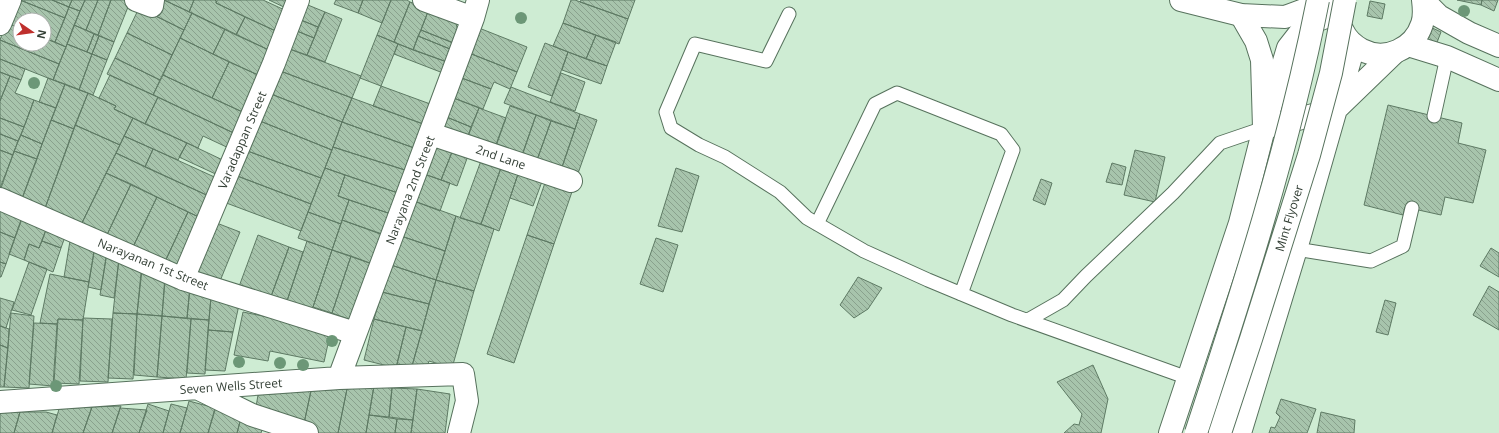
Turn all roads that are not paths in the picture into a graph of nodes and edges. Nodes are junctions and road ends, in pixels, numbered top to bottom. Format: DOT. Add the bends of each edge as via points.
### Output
graph roads {
  1 [pos="10,0"];
  2 [pos="298,0"];
  3 [pos="424,0"];
  4 [pos="1181,0"];
  5 [pos="1318,0"];
  6 [pos="1423,0"];
  7 [pos="1338,4"];
  8 [pos="476,9"];
  9 [pos="789,14"];
  10 [pos="1240,16"];
  11 [pos="0,24"];
  12 [pos="1354,46"];
  13 [pos="1499,46"];
  14 [pos="1401,49"];
  15 [pos="1447,58"];
  16 [pos="1499,80"];
  17 [pos="1336,109"];
  18 [pos="1434,116"];
  19 [pos="1264,128"];
  20 [pos="431,134"];
  21 [pos="571,181"];
  22 [pos="0,199"];
  23 [pos="1412,208"];
  24 [pos="817,224"];
  25 [pos="1296,249"];
  26 [pos="183,279"];
  27 [pos="961,294"];
  28 [pos="1028,320"];
  29 [pos="355,333"];
  30 [pos="338,378"];
  31 [pos="1188,378"];
  32 [pos="198,388"];
  33 [pos="0,402"];
  34 [pos="307,433"];
  35 [pos="459,433"];
  36 [pos="1170,433"];
  37 [pos="1196,433"];
  38 [pos="1220,433"];
  39 [pos="1240,433"];
  1 -- 11 [label="main road"];
  2 -- 26 [label="main road, Varadappan Street"];
  3 -- 8 [label="main road"];
  4 -- 10 [label="main road"];
  5 -- 37 [label="main road, Mint Flyover, bridge" via="1303,73 1273,187"];
  6 -- 13 [label="main road" via="1439,16"];
  6 -- 14 [label="main road" via="1424,13 1417,36"];
  7 -- 10 [label="main road" via="1285,17"];
  7 -- 12 [label="main road" via="1346,37"];
  7 -- 19 [label="main road" via="1324,18 1306,25 1288,48"];
  7 -- 38 [label="main road, Mint Flyover, bridge" via="1331,72 1309,155"];
  8 -- 20 [label="main road, Narayana 2nd Street"];
  9 -- 24 [label="lane" via="766,61 695,44 666,112 671,128 725,157 780,192 807,218"];
  10 -- 19 [label="main road" via="1256,41 1262,60"];
  12 -- 14 [label="main road" via="1380,55"];
  12 -- 17 [label="main road"];
  14 -- 15 [label="main road"];
  14 -- 17 [label="main road"];
  15 -- 16 [label="main road"];
  15 -- 18 [label="lane"];
  17 -- 19 [label="main road"];
  17 -- 25 [label="main road"];
  19 -- 28 [label="lane" via="1220,143 1173,193 1063,300"];
  19 -- 31 [label="main road" via="1240,223"];
  20 -- 21 [label="main road, 2nd Lane"];
  20 -- 29 [label="main road, Narayana 2nd Street"];
  22 -- 26 [label="main road, Narayanan 1st Street"];
  23 -- 25 [label="lane" via="1403,246 1371,261"];
  24 -- 27 [label="lane" via="864,251"];
  24 -- 27 [label="lane" via="875,104 897,92 1001,134 1013,150"];
  25 -- 39 [label="main road"];
  26 -- 29 [label="main road, Narayanan 1st Street"];
  27 -- 28 [label="lane"];
  28 -- 31 [label="lane"];
  29 -- 30 [label="main road, Narayana 2nd Street"];
  30 -- 32 [label="main road, Seven Wells Street"];
  30 -- 35 [label="main road, Seven Wells Street" via="463,374 467,402"];
  31 -- 36 [label="main road"];
  32 -- 33 [label="main road, Seven Wells Street"];
  32 -- 34 [label="main road" via="252,415"];
}
